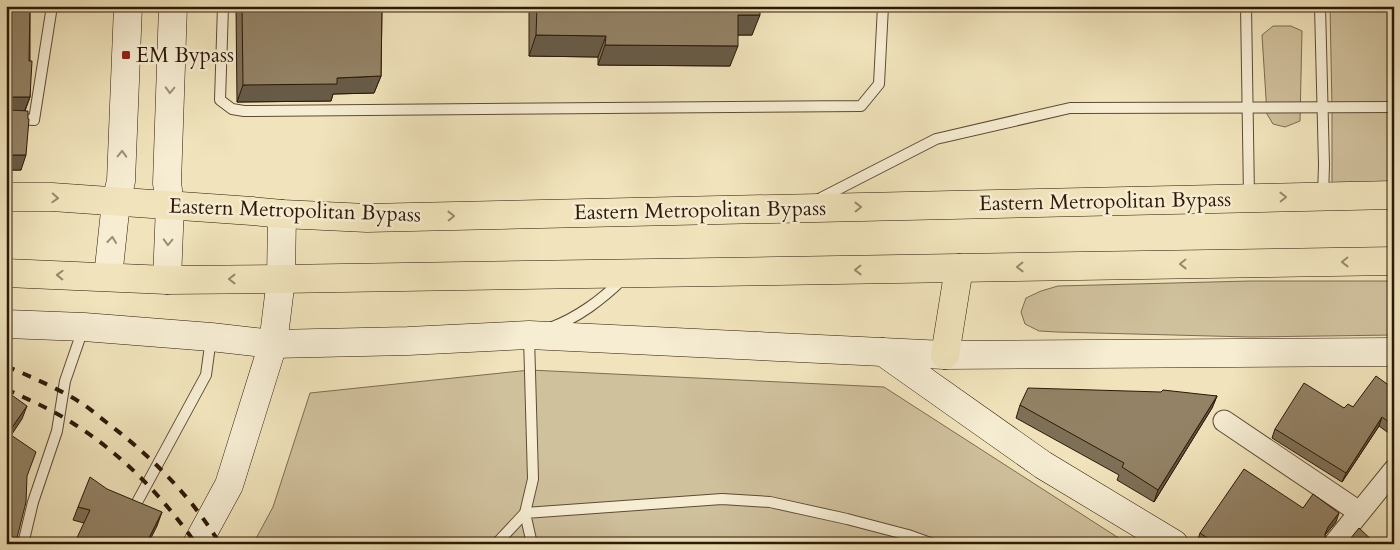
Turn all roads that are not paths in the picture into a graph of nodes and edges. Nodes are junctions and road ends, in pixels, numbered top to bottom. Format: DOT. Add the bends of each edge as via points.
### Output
graph roads {
  1 [pos="52,6"];
  2 [pos="128,6"];
  3 [pos="173,6"];
  4 [pos="223,6"];
  5 [pos="883,6"];
  6 [pos="1246,6"];
  7 [pos="1320,6"];
  8 [pos="1394,107"];
  9 [pos="1248,108"];
  10 [pos="1322,108"];
  11 [pos="6,118"];
  12 [pos="1394,195"];
  13 [pos="1323,196"];
  14 [pos="6,198"];
  15 [pos="1249,198"];
  16 [pos="116,202"];
  17 [pos="170,205"];
  18 [pos="800,208"];
  19 [pos="282,214"];
  20 [pos="1394,261"];
  21 [pos="959,268"];
  22 [pos="6,273"];
  23 [pos="629,274"];
  24 [pos="108,277"];
  25 [pos="281,279"];
  26 [pos="167,280"];
  27 [pos="6,324"];
  28 [pos="84,327"];
  29 [pos="529,335"];
  30 [pos="211,336"];
  31 [pos="273,344"];
  32 [pos="883,352"];
  33 [pos="1394,352"];
  34 [pos="945,355"];
  35 [pos="1224,421"];
  36 [pos="1394,470"];
  37 [pos="135,506"];
  38 [pos="1359,512"];
  39 [pos="525,514"];
  40 [pos="23,544"];
  41 [pos="197,544"];
  42 [pos="496,544"];
  43 [pos="532,544"];
  44 [pos="932,544"];
  45 [pos="1174,544"];
  46 [pos="1334,544"];
  1 -- 11 [label="lane" via="34,120"];
  16 -- 2 [label="street, one-way" via="121,181"];
  3 -- 17 [label="street, one-way" via="167,183"];
  4 -- 5 [label="lane" via="220,100 232,109 244,110 862,106 879,84"];
  6 -- 9 [label="lane"];
  7 -- 10 [label="lane"];
  8 -- 10 [label="lane"];
  9 -- 10 [label="lane"];
  9 -- 15 [label="lane"];
  9 -- 18 [label="lane" via="1070,108 936,138"];
  10 -- 13 [label="lane"];
  12 -- 13 [label="main road, Eastern Metropolitan Bypass"];
  15 -- 13 [label="main road, Eastern Metropolitan Bypass, one-way"];
  14 -- 16 [label="main road, Eastern Metropolitan Bypass, one-way" via="52,197"];
  18 -- 15 [label="main road, Eastern Metropolitan Bypass, one-way"];
  16 -- 17 [label="main road, Eastern Metropolitan Bypass"];
  24 -- 16 [label="street, one-way"];
  17 -- 19 [label="main road, Eastern Metropolitan Bypass"];
  17 -- 26 [label="street, one-way"];
  19 -- 18 [label="main road, Eastern Metropolitan Bypass, one-way" via="367,218"];
  19 -- 25 [label="street"];
  20 -- 21 [label="main road, one-way"];
  21 -- 23 [label="main road, one-way"];
  21 -- 34 [label="main road"];
  24 -- 22 [label="main road, one-way"];
  23 -- 25 [label="main road"];
  23 -- 29 [label="lane" via="583,312"];
  24 -- 26 [label="main road"];
  25 -- 26 [label="main road, one-way"];
  25 -- 31 [label="street"];
  27 -- 28 [label="street"];
  28 -- 30 [label="street"];
  28 -- 40 [label="lane" via="65,380 57,431 33,502"];
  29 -- 31 [label="street"];
  29 -- 32 [label="street"];
  29 -- 39 [label="lane" via="533,479"];
  30 -- 31 [label="street"];
  30 -- 37 [label="lane" via="206,375"];
  31 -- 41 [label="street" via="229,485"];
  32 -- 34 [label="street"];
  32 -- 45 [label="street" via="1043,465"];
  33 -- 34 [label="street"];
  35 -- 38 [label="street"];
  36 -- 38 [label="street"];
  38 -- 46 [label="street"];
  39 -- 42 [label="lane"];
  39 -- 43 [label="lane"];
  39 -- 44 [label="lane" via="722,499 761,501 847,519"];
}
